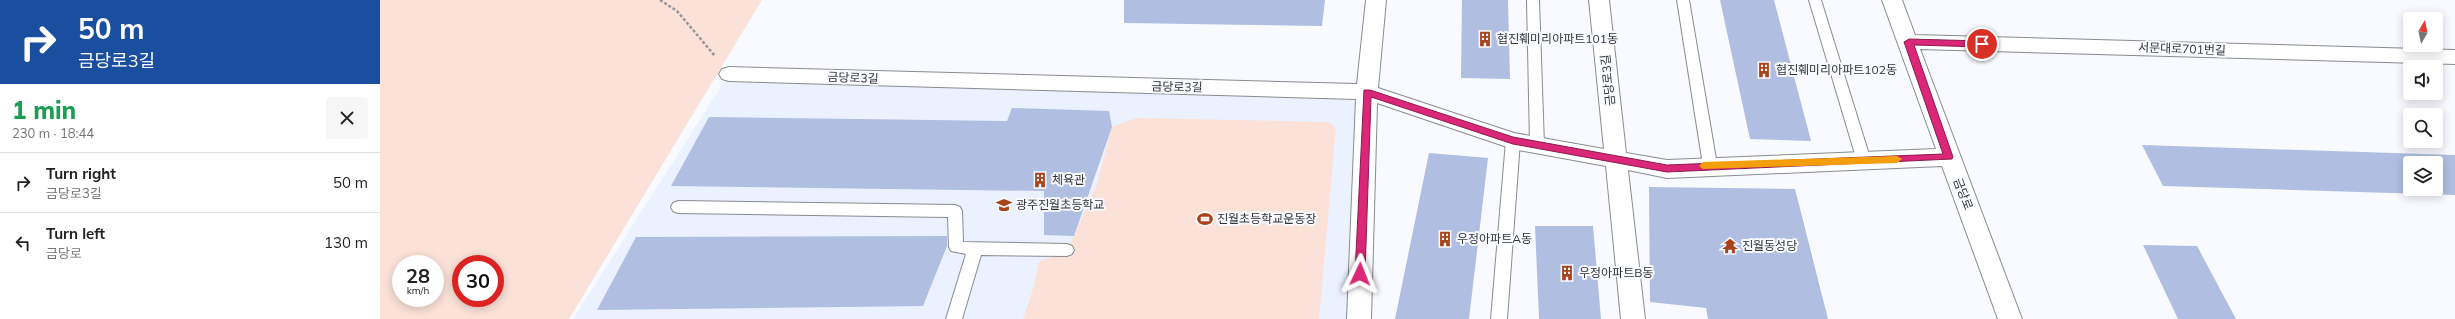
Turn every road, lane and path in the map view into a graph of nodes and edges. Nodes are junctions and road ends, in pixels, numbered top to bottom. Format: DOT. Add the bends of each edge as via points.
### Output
graph roads {
  1 [pos="660,0"];
  2 [pos="1376,0"];
  3 [pos="1533,0"];
  4 [pos="1600,0"];
  5 [pos="1683,0"];
  6 [pos="1815,0"];
  7 [pos="1892,0"];
  8 [pos="1909,42"];
  9 [pos="2455,57"];
  10 [pos="729,74"];
  11 [pos="1367,92"];
  12 [pos="1513,141"];
  13 [pos="1537,145"];
  14 [pos="1949,157"];
  15 [pos="1616,160"];
  16 [pos="1864,160"];
  17 [pos="1710,165"];
  18 [pos="678,207"];
  19 [pos="975,249"];
  20 [pos="1067,250"];
  21 [pos="954,319"];
  22 [pos="1359,319"];
  23 [pos="1499,319"];
  24 [pos="1633,319"];
  25 [pos="2010,319"];
  1 -- 10 [label="path" via="678,11"];
  2 -- 11 [label="street"];
  3 -- 13 [label="lane"];
  4 -- 15 [label="street, 금당로3길"];
  5 -- 17 [label="lane"];
  6 -- 16 [label="lane"];
  7 -- 8 [label="street, 금당로"];
  8 -- 9 [label="street, 서문대로701번길"];
  8 -- 14 [label="street, 금당로"];
  10 -- 11 [label="street, 금당로3길"];
  11 -- 12 [label="street, 금당로3길"];
  11 -- 22 [label="street"];
  12 -- 13 [label="street, 금당로3길"];
  12 -- 23 [label="lane"];
  13 -- 15 [label="street, 금당로3길"];
  14 -- 16 [label="street, 금당로3길"];
  14 -- 25 [label="street, 금당로"];
  15 -- 17 [label="street, 금당로3길" via="1667,169"];
  15 -- 24 [label="street"];
  16 -- 17 [label="street, 금당로3길"];
  18 -- 19 [label="lane" via="955,211 956,247"];
  19 -- 20 [label="lane"];
  19 -- 21 [label="lane"];
}
